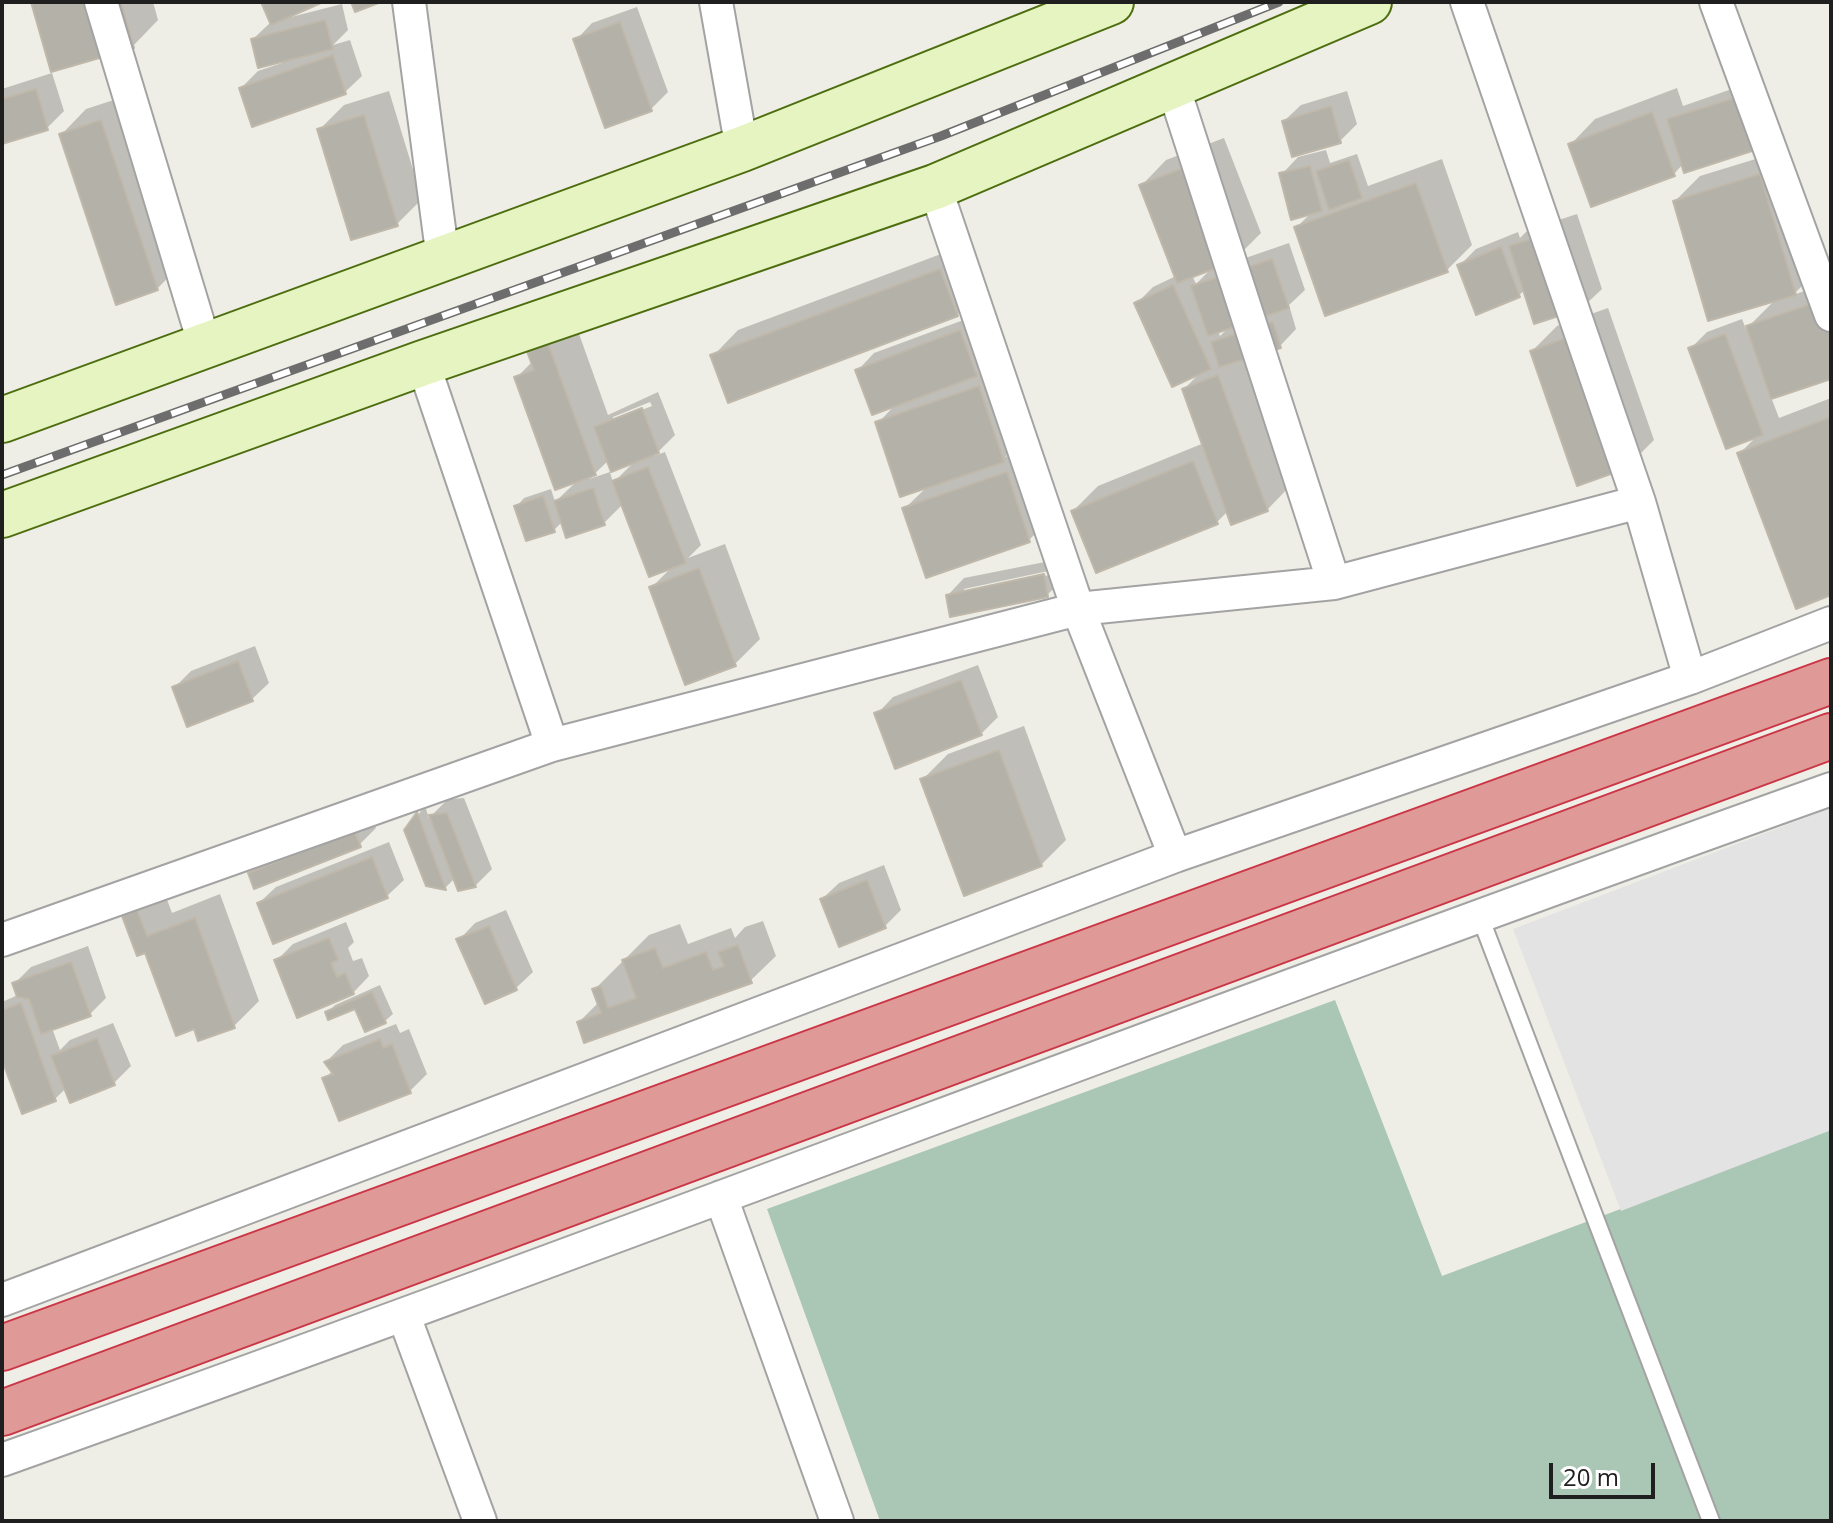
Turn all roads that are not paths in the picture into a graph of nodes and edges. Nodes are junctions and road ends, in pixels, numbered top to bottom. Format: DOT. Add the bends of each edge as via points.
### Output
graph roads {
  1 [pos="101,2"];
  2 [pos="409,2"];
  3 [pos="716,2"];
  4 [pos="1111,2"];
  5 [pos="1369,2"];
  6 [pos="1467,2"];
  7 [pos="1716,2"];
  8 [pos="1173,86"];
  9 [pos="742,149"];
  10 [pos="935,187"];
  11 [pos="443,259"];
  12 [pos="1831,315"];
  13 [pos="205,346"];
  14 [pos="423,363"];
  15 [pos="2,420"];
  16 [pos="1639,502"];
  17 [pos="2,515"];
  18 [pos="1334,583"];
  19 [pos="1078,609"];
  20 [pos="1831,623"];
  21 [pos="1690,678"];
  22 [pos="1831,681"];
  23 [pos="1831,736"];
  24 [pos="552,745"];
  25 [pos="1831,789"];
  26 [pos="1175,856"];
  27 [pos="1479,914"];
  28 [pos="2,940"];
  29 [pos="721,1197"];
  30 [pos="2,1300"];
  31 [pos="404,1316"];
  32 [pos="2,1348"];
  33 [pos="2,1413"];
  34 [pos="2,1460"];
  35 [pos="480,1521"];
  36 [pos="837,1521"];
  37 [pos="1711,1521"];
  1 -- 13 [label="street"];
  2 -- 11 [label="street"];
  3 -- 9 [label="street"];
  4 -- 9 [label="main road"];
  5 -- 8 [label="main road"];
  6 -- 16 [label="street"];
  7 -- 12 [label="street"];
  8 -- 10 [label="main road"];
  8 -- 18 [label="street"];
  9 -- 11 [label="main road"];
  10 -- 14 [label="main road"];
  10 -- 19 [label="street"];
  11 -- 13 [label="main road"];
  13 -- 15 [label="main road"];
  14 -- 17 [label="main road"];
  14 -- 24 [label="street"];
  16 -- 18 [label="street"];
  16 -- 21 [label="street"];
  18 -- 19 [label="street"];
  19 -- 24 [label="street"];
  19 -- 26 [label="street"];
  20 -- 21 [label="street"];
  21 -- 26 [label="street"];
  22 -- 32 [label="highway"];
  23 -- 33 [label="highway"];
  24 -- 28 [label="street"];
  25 -- 27 [label="street"];
  26 -- 30 [label="street"];
  27 -- 29 [label="street"];
  27 -- 37 [label="lane"];
  29 -- 31 [label="street"];
  29 -- 36 [label="street"];
  31 -- 34 [label="street"];
  31 -- 35 [label="street"];
}
